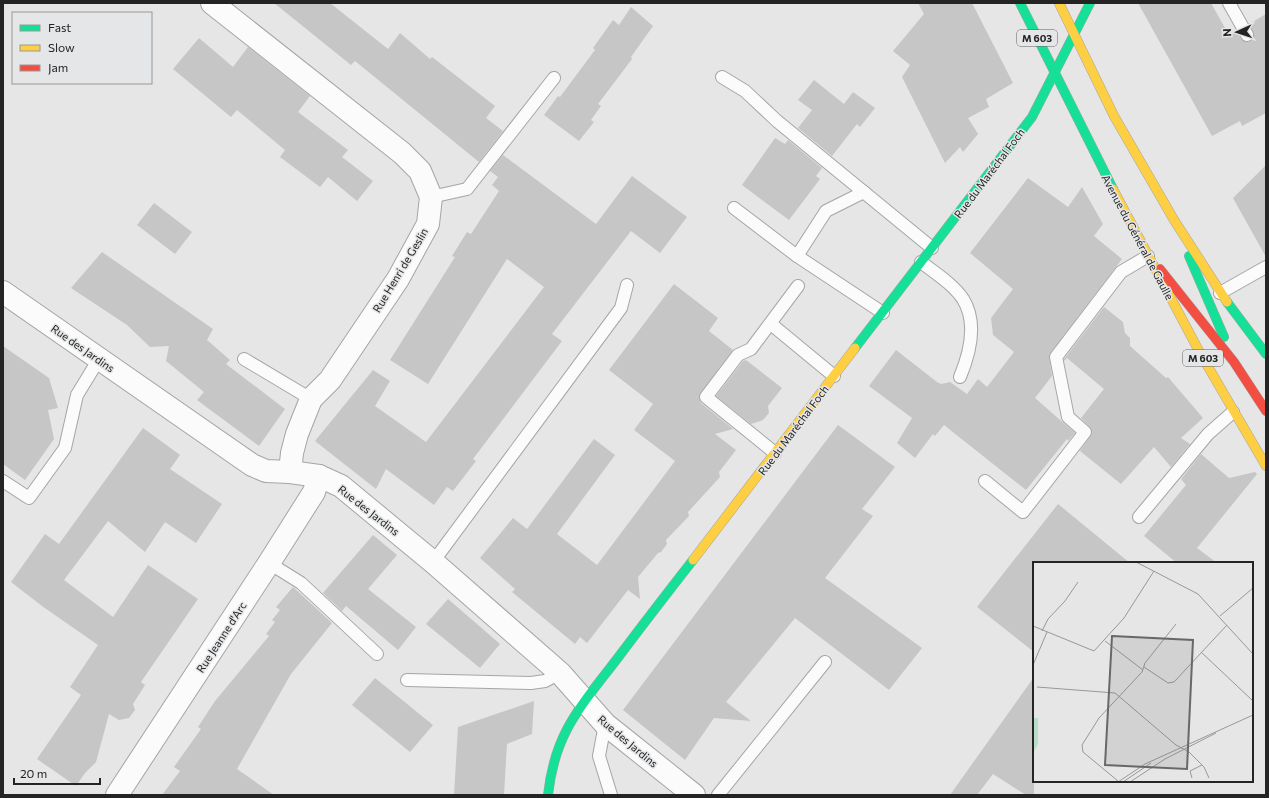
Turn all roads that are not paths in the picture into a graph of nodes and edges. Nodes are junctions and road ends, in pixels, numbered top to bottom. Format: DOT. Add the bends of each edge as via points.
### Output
graph roads {
  1 [pos="212,3"];
  2 [pos="1020,3"];
  3 [pos="1059,3"];
  4 [pos="1090,3"];
  5 [pos="1230,3"];
  6 [pos="1075,34"];
  7 [pos="1247,35"];
  8 [pos="1054,72"];
  9 [pos="722,77"];
  10 [pos="554,78"];
  11 [pos="864,192"];
  12 [pos="431,197"];
  13 [pos="734,208"];
  14 [pos="1174,220"];
  15 [pos="932,248"];
  16 [pos="1145,252"];
  17 [pos="798,256"];
  18 [pos="921,262"];
  19 [pos="1266,267"];
  20 [pos="627,285"];
  21 [pos="798,286"];
  22 [pos="3,292"];
  23 [pos="1220,293"];
  24 [pos="883,313"];
  25 [pos="771,324"];
  26 [pos="1266,354"];
  27 [pos="99,359"];
  28 [pos="244,359"];
  29 [pos="1234,362"];
  30 [pos="834,376"];
  31 [pos="960,377"];
  32 [pos="311,399"];
  33 [pos="1266,411"];
  34 [pos="1233,412"];
  35 [pos="775,453"];
  36 [pos="1266,466"];
  37 [pos="290,472"];
  38 [pos="320,476"];
  39 [pos="3,481"];
  40 [pos="985,481"];
  41 [pos="1139,517"];
  42 [pos="434,562"];
  43 [pos="269,563"];
  44 [pos="377,654"];
  45 [pos="825,662"];
  46 [pos="560,673"];
  47 [pos="408,680"];
  48 [pos="584,700"];
  49 [pos="605,724"];
  50 [pos="117,795"];
  51 [pos="548,795"];
  52 [pos="611,795"];
  53 [pos="694,795"];
  54 [pos="718,795"];
  1 -- 12 [label="street, Rue Henri de Geslin" via="402,153 420,171"];
  2 -- 8 [label="main road, Avenue du Général de Gaulle / M 603"];
  3 -- 6 [label="main road, M 603"];
  4 -- 6 [label="main road, Rue du Maréchal Foch"];
  5 -- 7 [label="lane"];
  6 -- 8 [label="main road, Rue du Maréchal Foch"];
  6 -- 14 [label="main road, M 603" via="1114,116"];
  8 -- 15 [label="main road, Rue du Maréchal Foch" via="1032,117"];
  8 -- 16 [label="main road, Avenue du Général de Gaulle / M 603"];
  9 -- 11 [label="lane" via="745,92 776,121"];
  10 -- 12 [label="lane" via="467,189"];
  11 -- 15 [label="lane"];
  11 -- 17 [label="lane" via="826,210"];
  12 -- 32 [label="street, Rue Henri de Geslin" via="428,224 398,279 330,380"];
  13 -- 17 [label="lane"];
  14 -- 23 [label="main road, M 603"];
  14 -- 29 [label="main road"];
  15 -- 18 [label="main road, Rue du Maréchal Foch"];
  16 -- 29 [label="main road"];
  16 -- 34 [label="main road, Avenue du Général de Gaulle / M 603"];
  16 -- 40 [label="lane" via="1121,272 1056,357 1068,417 1085,432 1023,512"];
  17 -- 24 [label="lane"];
  18 -- 24 [label="main road, Rue du Maréchal Foch"];
  18 -- 31 [label="lane" via="963,299 970,316 968,357"];
  19 -- 23 [label="lane"];
  20 -- 42 [label="lane" via="622,308"];
  21 -- 25 [label="lane"];
  22 -- 27 [label="street, Rue des Jardins"];
  23 -- 26 [label="main road, M 603"];
  24 -- 30 [label="main road, Rue du Maréchal Foch"];
  25 -- 30 [label="lane"];
  25 -- 35 [label="lane" via="752,349 738,355 706,397"];
  27 -- 37 [label="street, Rue des Jardins" via="252,465 266,471"];
  27 -- 39 [label="lane" via="77,396 65,448 29,498"];
  28 -- 32 [label="lane"];
  29 -- 33 [label="main road"];
  30 -- 35 [label="main road, Rue du Maréchal Foch"];
  32 -- 37 [label="street, Rue Henri de Geslin" via="297,434"];
  34 -- 36 [label="main road, Avenue du Général de Gaulle / M 603"];
  34 -- 41 [label="lane" via="1208,434"];
  35 -- 48 [label="main road, Rue du Maréchal Foch"];
  37 -- 38 [label="street, Rue des Jardins"];
  38 -- 42 [label="street, Rue des Jardins" via="341,486"];
  38 -- 43 [label="street, Rue Jeanne d'Arc" via="314,492"];
  42 -- 46 [label="street, Rue des Jardins"];
  43 -- 44 [label="lane" via="301,583"];
  43 -- 50 [label="street, Rue Jeanne d'Arc"];
  45 -- 54 [label="lane"];
  46 -- 47 [label="lane" via="545,681 531,683"];
  46 -- 48 [label="street, Rue des Jardins"];
  48 -- 49 [label="street, Rue des Jardins"];
  48 -- 51 [label="main road, Rue du Maréchal Foch" via="560,738 548,776"];
  49 -- 52 [label="lane" via="599,756"];
  49 -- 53 [label="street, Rue des Jardins"];
}
